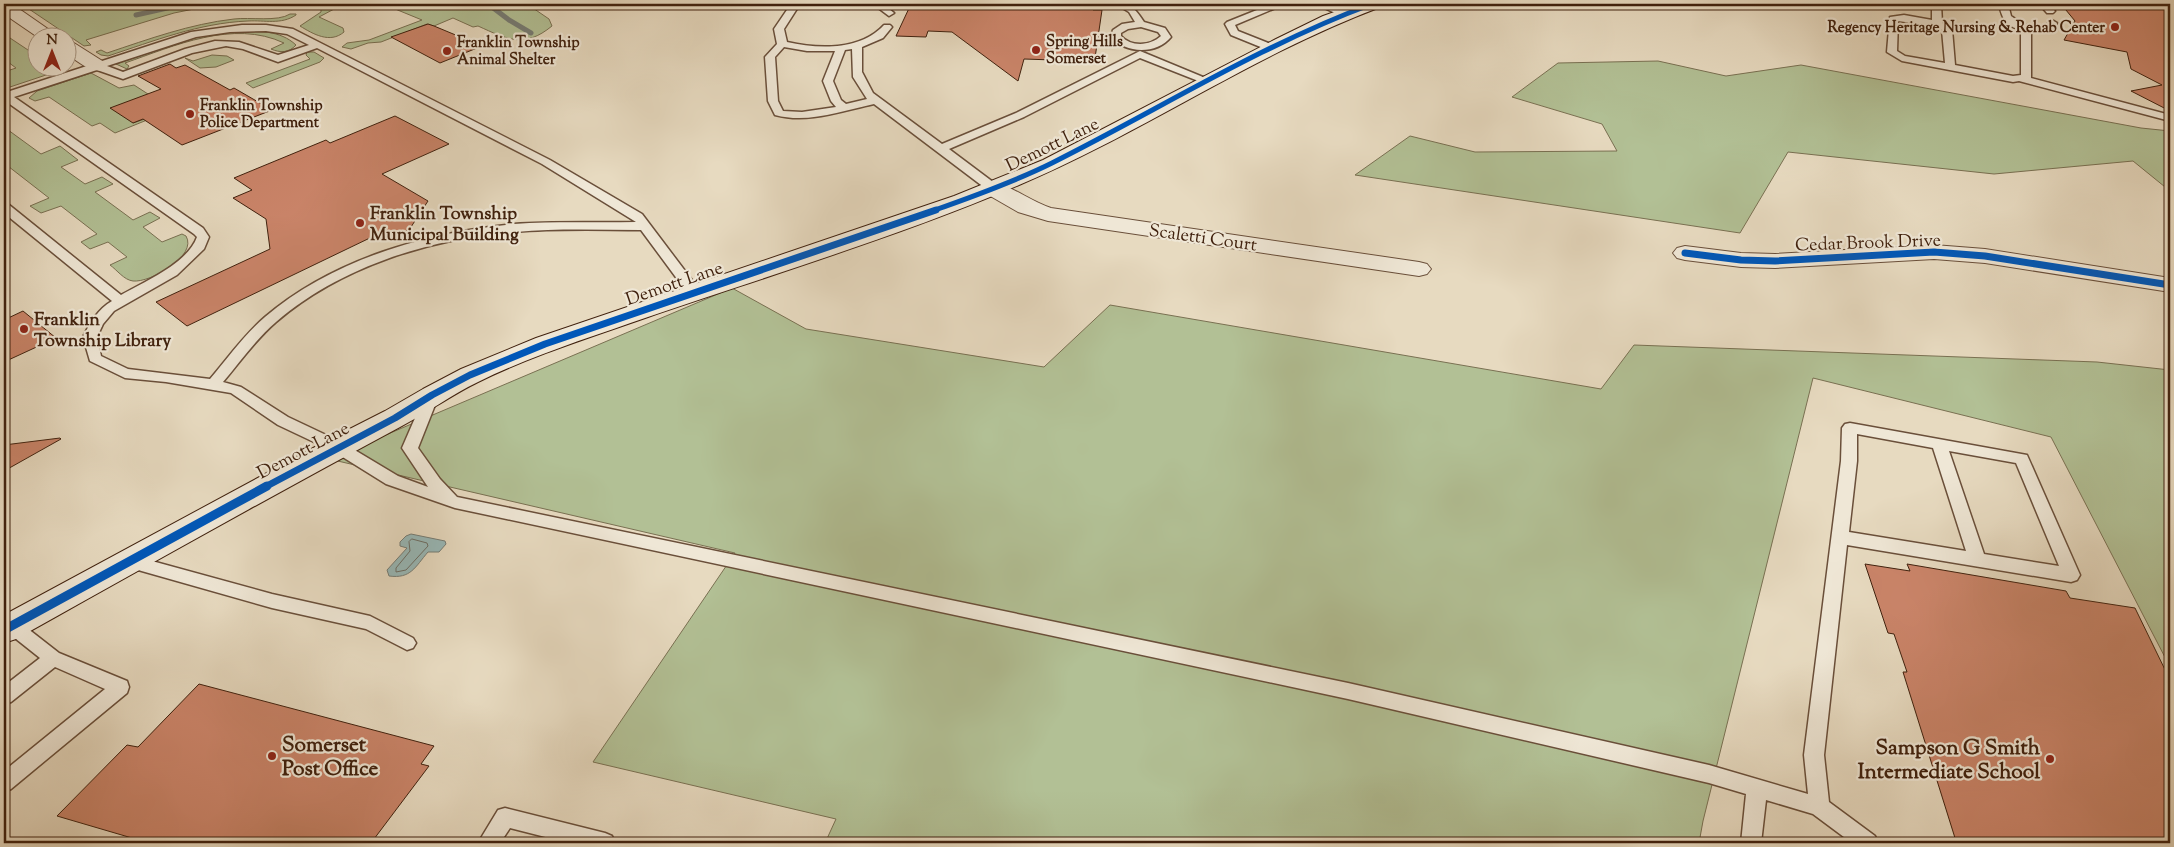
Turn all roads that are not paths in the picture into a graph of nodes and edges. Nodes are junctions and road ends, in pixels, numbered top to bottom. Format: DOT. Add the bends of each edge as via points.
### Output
graph roads {
  1 [pos="795,4"];
  2 [pos="876,4"];
  3 [pos="1121,4"];
  4 [pos="1280,4"];
  5 [pos="1320,4"];
  6 [pos="1372,4"];
  7 [pos="1937,4"];
  8 [pos="2004,4"];
  9 [pos="2043,4"];
  10 [pos="4,6"];
  11 [pos="2050,11"];
  12 [pos="889,14"];
  13 [pos="1345,14"];
  14 [pos="2052,23"];
  15 [pos="1141,24"];
  16 [pos="1937,24"];
  17 [pos="888,27"];
  18 [pos="37,28"];
  19 [pos="2026,28"];
  20 [pos="782,44"];
  21 [pos="317,45"];
  22 [pos="857,45"];
  23 [pos="841,48"];
  24 [pos="1272,48"];
  25 [pos="1141,50"];
  26 [pos="78,54"];
  27 [pos="96,66"];
  28 [pos="1950,67"];
  29 [pos="2019,78"];
  30 [pos="1210,82"];
  31 [pos="5,97"];
  32 [pos="875,100"];
  33 [pos="844,107"];
  34 [pos="2170,118"];
  35 [pos="940,149"];
  36 [pos="993,188"];
  37 [pos="4,207"];
  38 [pos="644,226"];
  39 [pos="1685,252"];
  40 [pos="1419,269"];
  41 [pos="2170,285"];
  42 [pos="694,292"];
  43 [pos="120,300"];
  44 [pos="212,384"];
  45 [pos="432,395"];
  46 [pos="1939,443"];
  47 [pos="338,447"];
  48 [pos="455,502"];
  49 [pos="1839,537"];
  50 [pos="1977,560"];
  51 [pos="130,562"];
  52 [pos="8,628"];
  53 [pos="407,642"];
  54 [pos="53,658"];
  55 [pos="4,696"];
  56 [pos="4,783"];
  57 [pos="1757,789"];
  58 [pos="1819,807"];
  59 [pos="488,843"];
  60 [pos="605,843"];
  61 [pos="1751,843"];
  62 [pos="1868,843"];
  1 -- 20 [label="lane" via="779,29"];
  2 -- 12 [label="lane"];
  3 -- 15 [label="lane" via="1132,10"];
  4 -- 24 [label="lane" via="1230,24 1234,33"];
  5 -- 13 [label="lane"];
  6 -- 13 [label="street, Demott Lane"];
  7 -- 16 [label="lane"];
  8 -- 19 [label="lane" via="2007,20"];
  9 -- 11 [label="lane"];
  10 -- 18 [label="street"];
  13 -- 24 [label="street, Demott Lane"];
  14 -- 19 [label="lane" via="2047,28"];
  15 -- 25 [label="lane" via="1162,30 1166,37 1158,44"];
  15 -- 25 [label="lane" via="1126,26 1116,36"];
  16 -- 28 [label="lane" via="1947,29"];
  16 -- 28 [label="lane" via="1893,18 1892,52 1902,58"];
  17 -- 22 [label="lane"];
  19 -- 29 [label="lane" via="2026,77"];
  20 -- 23 [label="lane" via="806,49"];
  20 -- 33 [label="lane" via="770,57 773,101 780,113 805,115"];
  21 -- 27 [label="lane" via="290,31 226,28 170,41"];
  21 -- 27 [label="lane" via="278,60 226,43 197,49 123,76"];
  21 -- 38 [label="lane" via="546,162 625,208"];
  22 -- 23 [label="lane"];
  22 -- 32 [label="lane" via="858,80"];
  23 -- 33 [label="lane" via="828,81 836,101"];
  24 -- 30 [label="street, Demott Lane"];
  25 -- 30 [label="lane"];
  25 -- 35 [label="lane" via="1020,115"];
  26 -- 27 [label="street"];
  27 -- 31 [label="lane"];
  28 -- 29 [label="lane"];
  29 -- 34 [label="lane"];
  30 -- 36 [label="street, Demott Lane" via="1050,164"];
  31 -- 43 [label="lane" via="199,231 203,237 200,246 172,272"];
  32 -- 33 [label="lane"];
  32 -- 35 [label="lane"];
  35 -- 36 [label="lane"];
  36 -- 40 [label="street, Scaletti Court" via="1026,207 1048,214"];
  36 -- 42 [label="street, Demott Lane" via="962,202"];
  37 -- 43 [label="lane"];
  38 -- 42 [label="lane"];
  38 -- 44 [label="lane" via="515,228 446,238 384,256 326,283 279,313"];
  39 -- 41 [label="street, Cedar Brook Drive" via="1775,261 1934,252 1985,256"];
  42 -- 45 [label="street, Demott Lane" via="545,344 470,375"];
  43 -- 44 [label="lane" via="109,308 90,337 95,358 125,373"];
  44 -- 47 [label="lane" via="236,390 283,421"];
  45 -- 47 [label="street, Demott Lane" via="396,418"];
  45 -- 48 [label="lane" via="410,448 434,483"];
  46 -- 49 [label="lane" via="1850,428"];
  46 -- 50 [label="lane"];
  46 -- 50 [label="lane" via="2022,459 2070,575"];
  47 -- 48 [label="lane" via="392,480"];
  47 -- 51 [label="street, Demott Lane"];
  48 -- 57 [label="lane" via="1348,691 1709,774"];
  49 -- 50 [label="lane"];
  49 -- 58 [label="lane" via="1814,755"];
  51 -- 52 [label="street, Demott Lane"];
  51 -- 53 [label="lane" via="370,623"];
  52 -- 54 [label="lane"];
  54 -- 55 [label="lane"];
  54 -- 56 [label="lane" via="120,687"];
  57 -- 58 [label="lane"];
  57 -- 61 [label="lane"];
  58 -- 62 [label="lane"];
  59 -- 60 [label="lane" via="506,817"];
}
